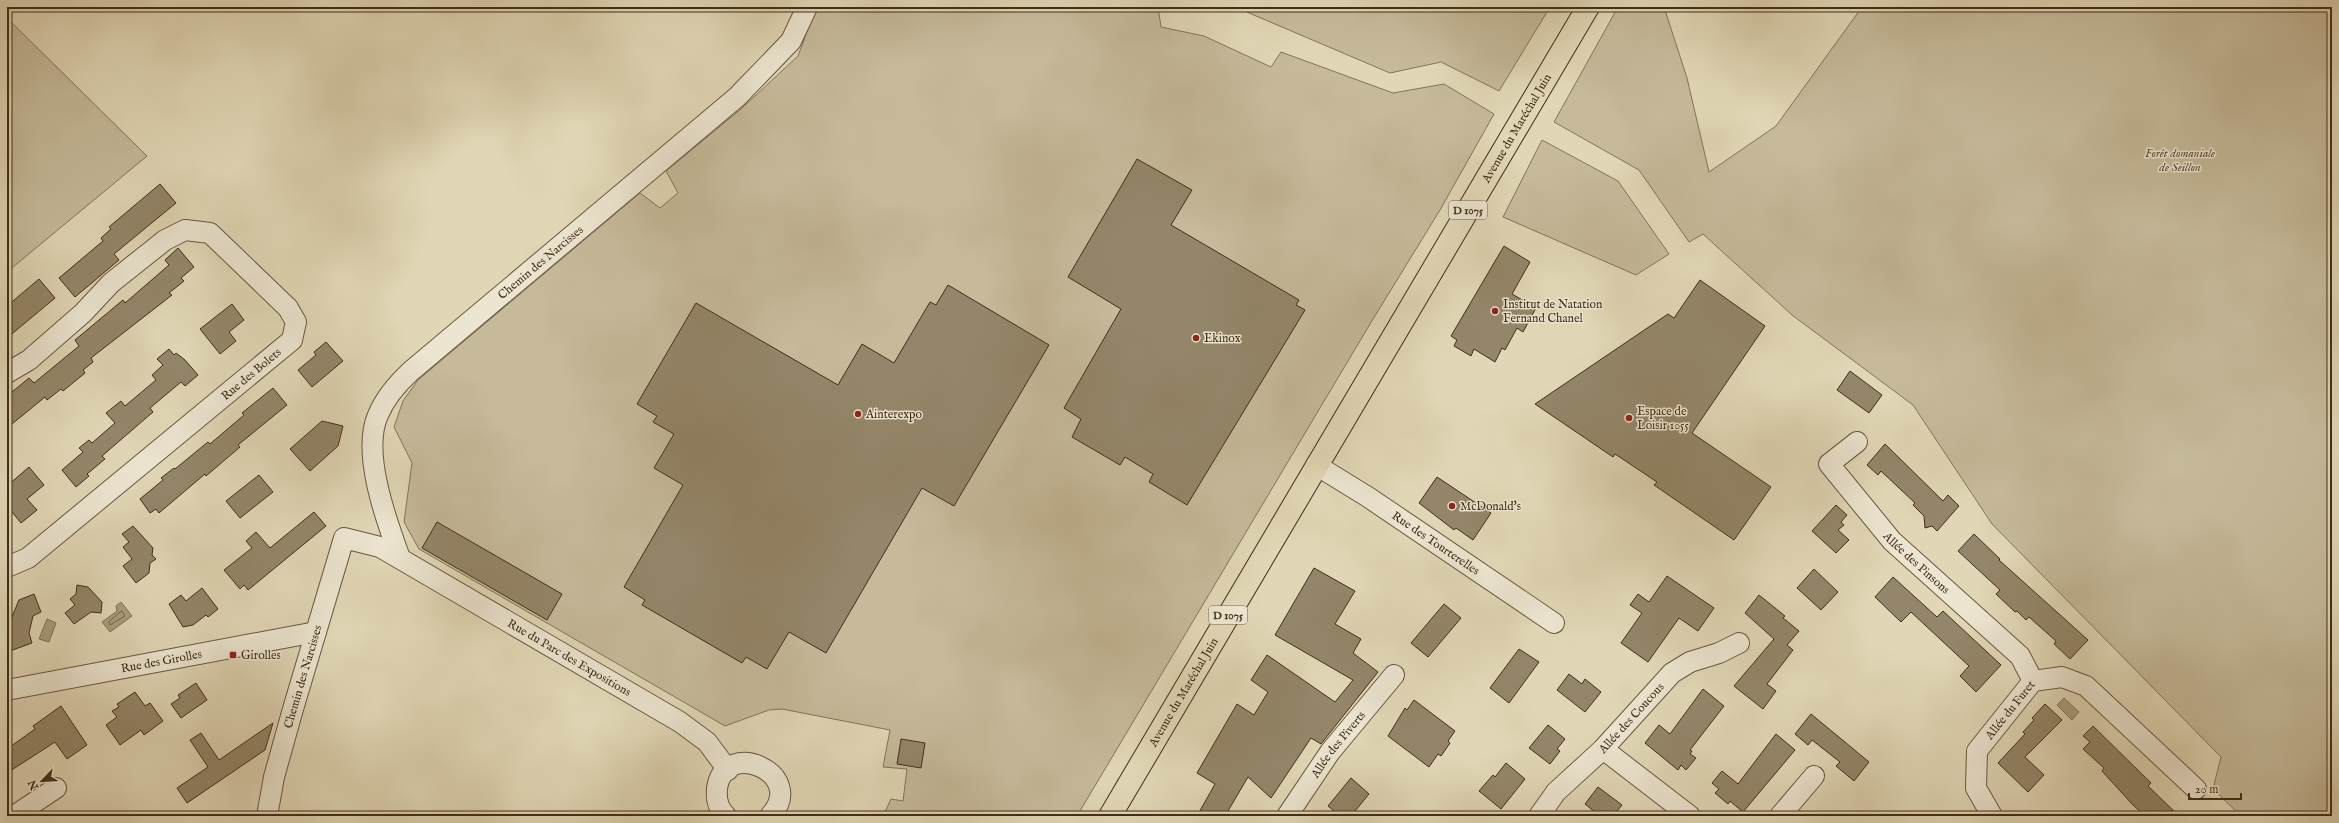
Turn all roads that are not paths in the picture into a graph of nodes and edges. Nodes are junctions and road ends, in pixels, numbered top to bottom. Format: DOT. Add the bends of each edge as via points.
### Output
graph roads {
  1 [pos="807,7"];
  2 [pos="1588,7"];
  3 [pos="111,284"];
  4 [pos="7,368"];
  5 [pos="7,372"];
  6 [pos="1857,442"];
  7 [pos="1316,465"];
  8 [pos="344,538"];
  9 [pos="400,558"];
  10 [pos="7,567"];
  11 [pos="1554,624"];
  12 [pos="316,632"];
  13 [pos="1739,643"];
  14 [pos="1394,675"];
  15 [pos="2033,681"];
  16 [pos="7,690"];
  17 [pos="1603,749"];
  18 [pos="728,770"];
  19 [pos="1814,776"];
  20 [pos="56,788"];
  21 [pos="2196,789"];
  22 [pos="14,816"];
  23 [pos="267,816"];
  24 [pos="726,816"];
  25 [pos="770,816"];
  26 [pos="1110,816"];
  27 [pos="1287,816"];
  28 [pos="1539,816"];
  29 [pos="1690,816"];
  30 [pos="1780,816"];
  31 [pos="1992,816"];
  1 -- 9 [label="street, Chemin des Narcisses" via="791,41 737,97 411,372 389,395 377,416 373,438 374,465 385,517"];
  2 -- 7 [label="main road, Avenue du Maréchal Juin / D 1075"];
  3 -- 4 [label="street, Rue des Bolets" via="78,302 21,351"];
  3 -- 5 [label="street, Rue des Bolets" via="83,313 29,360"];
  3 -- 10 [label="street, Rue des Bolets" via="165,240 185,230 210,233 288,308 296,322 292,340 28,558"];
  6 -- 15 [label="street, Allée des Pinsons" via="1829,464 1892,540 2020,656"];
  7 -- 11 [label="street, Rue des Tourterelles" via="1368,497"];
  7 -- 26 [label="main road, Avenue du Maréchal Juin / D 1075"];
  8 -- 9 [label="street, Rue du Parc des Expositions" via="380,547"];
  8 -- 12 [label="street, Chemin des Narcisses"];
  9 -- 18 [label="street, Rue du Parc des Expositions" via="680,722 707,742"];
  12 -- 16 [label="street, Rue des Girolles"];
  12 -- 23 [label="street, Chemin des Narcisses" via="274,778"];
  13 -- 17 [label="street, Allée des Coucous" via="1719,653 1690,662 1672,673"];
  14 -- 27 [label="street, Allée des Piverts" via="1330,752"];
  15 -- 21 [label="street, Allée du Furet" via="2062,677 2086,686"];
  15 -- 31 [label="street, Allée du Furet" via="1977,751 1976,788"];
  17 -- 28 [label="street, Allée des Coucous" via="1556,792"];
  17 -- 29 [label="street"];
  18 -- 24 [label="street" via="721,777 717,796"];
  18 -- 25 [label="street" via="741,764 754,763 770,772 776,780 779,798"];
  19 -- 30 [label="street"];
  20 -- 22 [label="street"];
}
